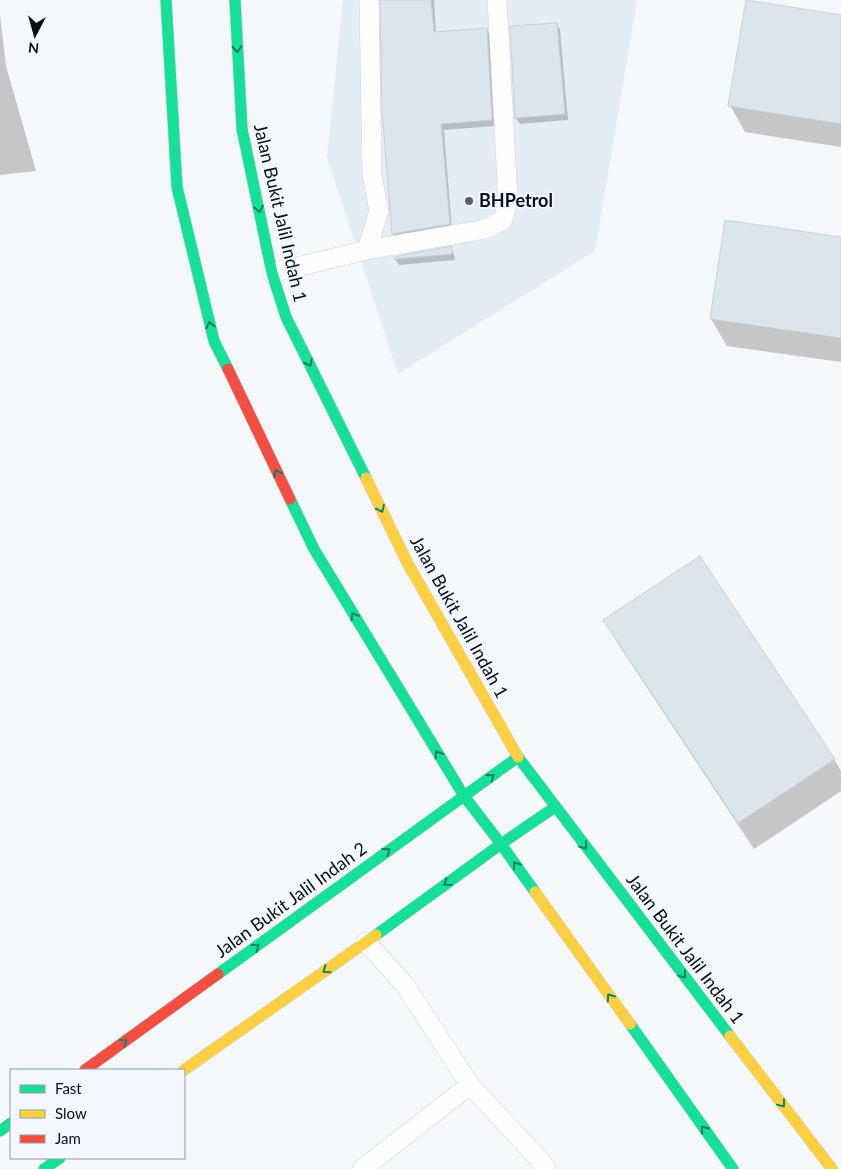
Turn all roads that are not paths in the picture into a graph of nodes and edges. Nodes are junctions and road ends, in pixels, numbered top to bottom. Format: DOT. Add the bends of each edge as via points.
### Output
graph roads {
  1 [pos="166,0"];
  2 [pos="235,0"];
  3 [pos="369,0"];
  4 [pos="497,0"];
  5 [pos="367,250"];
  6 [pos="272,273"];
  7 [pos="518,758"];
  8 [pos="464,796"];
  9 [pos="554,807"];
  10 [pos="501,844"];
  11 [pos="366,942"];
  12 [pos="85,1069"];
  13 [pos="185,1069"];
  14 [pos="470,1085"];
  15 [pos="59,1159"];
  16 [pos="44,1169"];
  17 [pos="362,1169"];
  18 [pos="546,1169"];
  19 [pos="733,1169"];
  20 [pos="832,1169"];
  8 -- 1 [label="street, one-way" via="314,549 214,341 177,187"];
  2 -- 6 [label="street, Jalan Bukit Jalil Indah 1, one-way" via="242,129"];
  3 -- 5 [label="lane" via="372,175 379,211"];
  4 -- 5 [label="lane" via="508,200 503,220 486,229"];
  5 -- 6 [label="lane"];
  6 -- 7 [label="street, Jalan Bukit Jalil Indah 1, one-way" via="286,317 408,564"];
  8 -- 7 [label="street, Jalan Bukit Jalil Indah 2, one-way"];
  7 -- 9 [label="street, Jalan Bukit Jalil Indah 1"];
  8 -- 10 [label="street"];
  12 -- 8 [label="street, Jalan Bukit Jalil Indah 2, one-way"];
  9 -- 10 [label="street"];
  9 -- 20 [label="street, Jalan Bukit Jalil Indah 1, one-way"];
  10 -- 11 [label="street, one-way"];
  19 -- 10 [label="street, one-way"];
  11 -- 13 [label="street, one-way"];
  11 -- 14 [label="lane" via="404,984"];
  14 -- 17 [label="lane"];
  14 -- 18 [label="lane"];
  15 -- 16 [label="street"];
}
